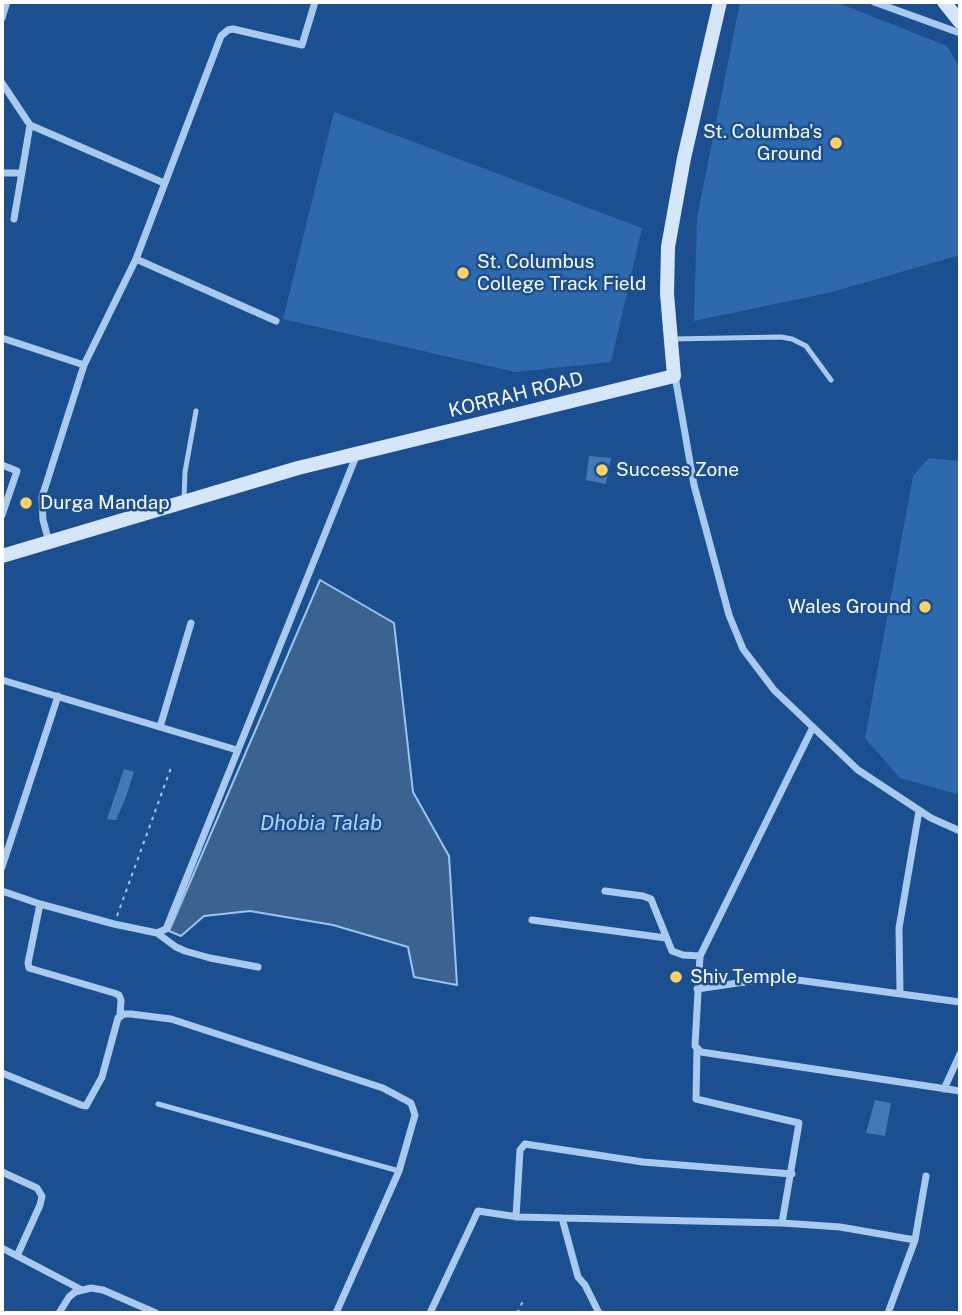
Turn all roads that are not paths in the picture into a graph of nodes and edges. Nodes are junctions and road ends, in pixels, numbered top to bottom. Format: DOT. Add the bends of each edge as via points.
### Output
graph roads {
  1 [pos="7,2"];
  2 [pos="316,2"];
  3 [pos="720,2"];
  4 [pos="874,2"];
  5 [pos="947,3"];
  6 [pos="2,18"];
  7 [pos="960,22"];
  8 [pos="960,33"];
  9 [pos="2,83"];
  10 [pos="30,125"];
  11 [pos="2,173"];
  12 [pos="22,173"];
  13 [pos="164,183"];
  14 [pos="14,219"];
  15 [pos="136,259"];
  16 [pos="276,321"];
  17 [pos="2,338"];
  18 [pos="670,339"];
  19 [pos="84,365"];
  20 [pos="674,376"];
  21 [pos="831,380"];
  22 [pos="196,411"];
  23 [pos="357,454"];
  24 [pos="2,465"];
  25 [pos="184,502"];
  26 [pos="2,515"];
  27 [pos="49,542"];
  28 [pos="2,556"];
  29 [pos="191,623"];
  30 [pos="2,680"];
  31 [pos="58,696"];
  32 [pos="160,727"];
  33 [pos="813,727"];
  34 [pos="237,750"];
  35 [pos="919,811"];
  36 [pos="960,831"];
  37 [pos="2,867"];
  38 [pos="2,891"];
  39 [pos="605,891"];
  40 [pos="40,904"];
  41 [pos="532,920"];
  42 [pos="157,933"];
  43 [pos="666,937"];
  44 [pos="700,956"];
  45 [pos="258,967"];
  46 [pos="697,989"];
  47 [pos="900,993"];
  48 [pos="960,1002"];
  49 [pos="120,1015"];
  50 [pos="697,1049"];
  51 [pos="960,1054"];
  52 [pos="2,1073"];
  53 [pos="944,1089"];
  54 [pos="960,1091"];
  55 [pos="158,1104"];
  56 [pos="398,1171"];
  57 [pos="2,1172"];
  58 [pos="792,1174"];
  59 [pos="926,1176"];
  60 [pos="516,1217"];
  61 [pos="562,1218"];
  62 [pos="782,1223"];
  63 [pos="915,1240"];
  64 [pos="2,1248"];
  65 [pos="18,1256"];
  66 [pos="82,1290"];
  67 [pos="59,1313"];
  68 [pos="156,1313"];
  69 [pos="336,1313"];
  70 [pos="430,1313"];
  71 [pos="599,1313"];
  72 [pos="888,1313"];
  1 -- 6 [label="street"];
  2 -- 13 [label="street" via="302,45 233,29 225,32"];
  3 -- 18 [label="main road" via="668,247"];
  4 -- 8 [label="street"];
  5 -- 7 [label="main road"];
  9 -- 10 [label="street"];
  10 -- 12 [label="street"];
  10 -- 13 [label="street"];
  11 -- 12 [label="street"];
  12 -- 14 [label="street"];
  13 -- 15 [label="street"];
  15 -- 16 [label="street"];
  15 -- 19 [label="street"];
  17 -- 19 [label="street"];
  18 -- 20 [label="main road"];
  18 -- 21 [label="lane" via="792,339 806,346"];
  19 -- 27 [label="street" via="42,497"];
  20 -- 23 [label="main road, KORRAH ROAD"];
  20 -- 33 [label="street" via="694,485 729,615 743,649 774,690"];
  22 -- 25 [label="lane"];
  23 -- 25 [label="main road, KORRAH ROAD"];
  23 -- 34 [label="street"];
  24 -- 26 [label="street" via="17,471"];
  25 -- 27 [label="main road, KORRAH ROAD"];
  27 -- 28 [label="main road, KORRAH ROAD"];
  29 -- 32 [label="street"];
  30 -- 31 [label="street"];
  31 -- 32 [label="street"];
  31 -- 37 [label="street"];
  32 -- 34 [label="street"];
  33 -- 35 [label="street" via="858,770"];
  33 -- 44 [label="street"];
  34 -- 42 [label="street" via="168,926"];
  35 -- 36 [label="street"];
  35 -- 47 [label="street" via="898,928"];
  38 -- 40 [label="street"];
  39 -- 43 [label="street" via="651,900"];
  40 -- 42 [label="street"];
  40 -- 49 [label="street" via="29,968 119,995"];
  41 -- 43 [label="street"];
  42 -- 45 [label="street" via="185,951"];
  43 -- 44 [label="street" via="675,953"];
  44 -- 46 [label="street"];
  46 -- 47 [label="street" via="775,978"];
  46 -- 50 [label="street"];
  47 -- 48 [label="street"];
  49 -- 52 [label="street" via="102,1077 86,1106"];
  49 -- 56 [label="street" via="171,1019 383,1087 405,1099 415,1115"];
  50 -- 53 [label="street"];
  50 -- 58 [label="street" via="696,1099 799,1123"];
  51 -- 53 [label="street"];
  53 -- 54 [label="street"];
  55 -- 56 [label="lane"];
  56 -- 69 [label="street"];
  57 -- 65 [label="street" via="37,1188 42,1196"];
  58 -- 60 [label="street" via="643,1163 525,1144 520,1150"];
  58 -- 62 [label="street"];
  59 -- 63 [label="street"];
  60 -- 61 [label="street"];
  60 -- 70 [label="street" via="478,1211"];
  61 -- 62 [label="street"];
  61 -- 71 [label="street" via="578,1277"];
  62 -- 63 [label="street"];
  63 -- 72 [label="street"];
  64 -- 65 [label="street"];
  65 -- 66 [label="street"];
  66 -- 67 [label="street" via="69,1297"];
  66 -- 68 [label="street" via="103,1290"];
}
